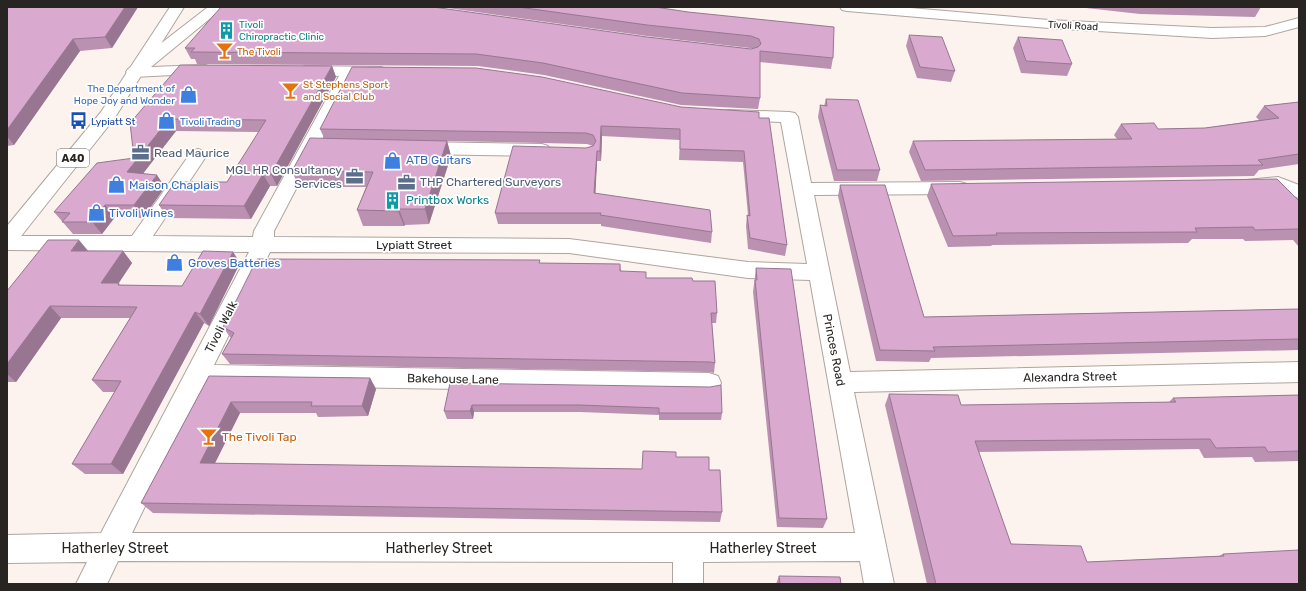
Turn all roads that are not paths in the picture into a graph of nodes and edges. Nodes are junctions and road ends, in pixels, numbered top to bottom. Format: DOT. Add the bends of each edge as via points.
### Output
graph roads {
  1 [pos="177,7"];
  2 [pos="217,7"];
  3 [pos="846,7"];
  4 [pos="1299,22"];
  5 [pos="184,33"];
  6 [pos="174,70"];
  7 [pos="221,70"];
  8 [pos="289,70"];
  9 [pos="350,71"];
  10 [pos="134,72"];
  11 [pos="398,72"];
  12 [pos="717,114"];
  13 [pos="310,146"];
  14 [pos="332,147"];
  15 [pos="398,148"];
  16 [pos="555,150"];
  17 [pos="198,155"];
  18 [pos="1240,184"];
  19 [pos="978,188"];
  20 [pos="1292,188"];
  21 [pos="803,189"];
  22 [pos="7,241"];
  23 [pos="138,242"];
  24 [pos="263,244"];
  25 [pos="819,272"];
  26 [pos="1299,372"];
  27 [pos="197,375"];
  28 [pos="840,382"];
  29 [pos="709,383"];
  30 [pos="110,547"];
  31 [pos="872,547"];
  32 [pos="7,549"];
  33 [pos="688,549"];
  34 [pos="91,584"];
  35 [pos="688,584"];
  36 [pos="879,584"];
  1 -- 10 [label="main road, A40"];
  2 -- 5 [label="main road"];
  3 -- 4 [label="main road, Tivoli Road" via="1049,24 1212,33 1266,31"];
  5 -- 6 [label="main road" via="187,44"];
  5 -- 10 [label="main road"];
  6 -- 7 [label="main road"];
  6 -- 10 [label="main road"];
  8 -- 9 [label="main road"];
  9 -- 11 [label="main road"];
  9 -- 13 [label="main road, Tivoli Walk"];
  10 -- 22 [label="main road, A40" via="108,115"];
  12 -- 21 [label="main road, Princes Road" via="789,117"];
  13 -- 14 [label="main road"];
  13 -- 24 [label="main road, Tivoli Walk" via="264,231"];
  15 -- 16 [label="main road"];
  17 -- 23 [label="main road"];
  18 -- 20 [label="main road"];
  19 -- 21 [label="main road"];
  21 -- 25 [label="main road, Princes Road"];
  22 -- 23 [label="main road, Lypiatt Street"];
  23 -- 24 [label="main road, Lypiatt Street"];
  24 -- 25 [label="main road, Lypiatt Street" via="569,246 748,270"];
  24 -- 27 [label="main road, Tivoli Walk"];
  25 -- 28 [label="main road, Princes Road"];
  26 -- 28 [label="main road, Alexandra Street"];
  27 -- 29 [label="main road, Bakehouse Lane"];
  27 -- 30 [label="main road, Tivoli Walk"];
  28 -- 31 [label="main road, Princes Road"];
  30 -- 32 [label="main road, Hatherley Street"];
  30 -- 33 [label="main road, Hatherley Street"];
  30 -- 34 [label="main road, Tivoli Walk"];
  31 -- 33 [label="main road, Hatherley Street"];
  31 -- 36 [label="main road, Princes Road"];
  33 -- 35 [label="main road"];
}
